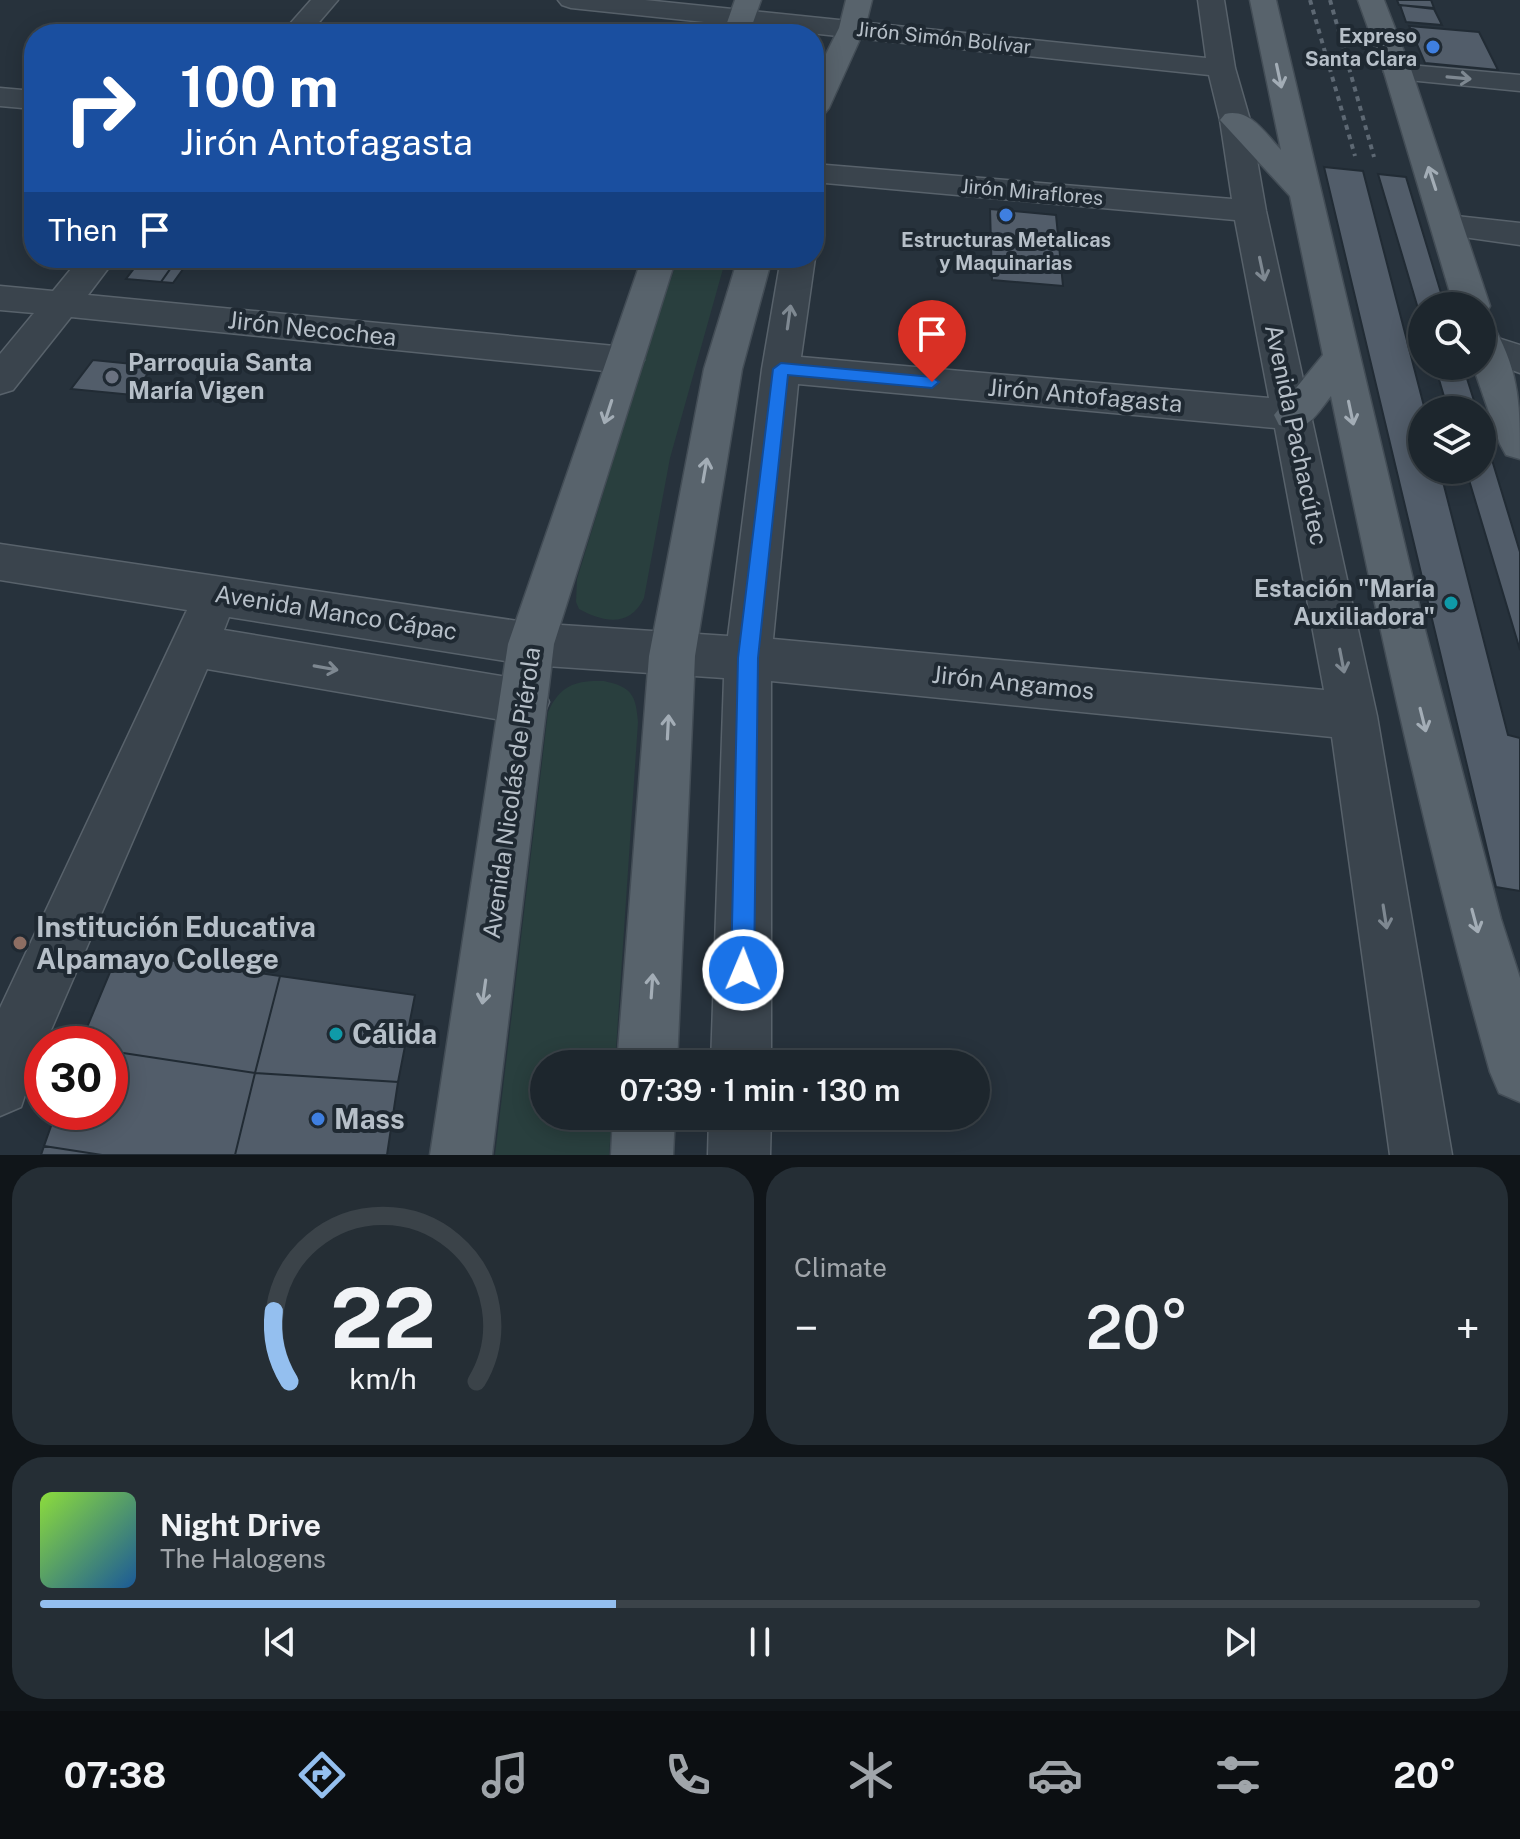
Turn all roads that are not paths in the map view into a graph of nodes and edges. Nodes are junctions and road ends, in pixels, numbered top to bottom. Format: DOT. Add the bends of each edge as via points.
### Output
graph roads {
  1 [pos="325,0"];
  2 [pos="571,0"];
  3 [pos="859,0"];
  4 [pos="1211,0"];
  5 [pos="1263,0"];
  6 [pos="1371,0"];
  7 [pos="742,17"];
  8 [pos="303,24"];
  9 [pos="812,24"];
  10 [pos="824,25"];
  11 [pos="852,28"];
  12 [pos="1221,68"];
  13 [pos="1398,72"];
  14 [pos="1520,83"];
  15 [pos="824,87"];
  16 [pos="0,97"];
  17 [pos="24,99"];
  18 [pos="1235,120"];
  19 [pos="824,174"];
  20 [pos="1304,192"];
  21 [pos="1250,211"];
  22 [pos="1447,226"];
  23 [pos="1520,234"];
  24 [pos="91,268"];
  25 [pos="656,268"];
  26 [pos="752,268"];
  27 [pos="796,268"];
  28 [pos="1468,292"];
  29 [pos="0,298"];
  30 [pos="61,303"];
  31 [pos="1496,348"];
  32 [pos="625,360"];
  33 [pos="1340,360"];
  34 [pos="1520,360"];
  35 [pos="781,369"];
  36 [pos="1496,377"];
  37 [pos="0,380"];
  38 [pos="1293,415"];
  39 [pos="1520,444"];
  40 [pos="0,562"];
  41 [pos="217,594"];
  42 [pos="291,606"];
  43 [pos="433,628"];
  44 [pos="531,644"];
  45 [pos="194,646"];
  46 [pos="672,656"];
  47 [pos="261,657"];
  48 [pos="748,658"];
  49 [pos="411,682"];
  50 [pos="525,702"];
  51 [pos="1353,716"];
  52 [pos="12,1018"];
  53 [pos="648,1050"];
  54 [pos="741,1050"];
  55 [pos="1518,1066"];
  56 [pos="0,1086"];
  57 [pos="643,1130"];
  58 [pos="740,1130"];
  59 [pos="461,1155"];
  60 [pos="642,1155"];
  61 [pos="739,1155"];
  62 [pos="1421,1155"];
  1 -- 8 [label="street"];
  2 -- 7 [label="street, Jirón Simón Bolívar"];
  3 -- 11 [label="main road"];
  4 -- 12 [label="street, Avenida Pachacútec"];
  5 -- 20 [label="main road, one-way"];
  6 -- 13 [label="main road"];
  7 -- 9 [label="street, Jirón Simón Bolívar"];
  10 -- 11 [label="street, Jirón Simón Bolívar"];
  11 -- 12 [label="street, Jirón Simón Bolívar"];
  11 -- 15 [label="main road"];
  12 -- 18 [label="street, Avenida Pachacútec"];
  13 -- 14 [label="street, one-way"];
  22 -- 13 [label="main road, one-way"];
  16 -- 17 [label="street"];
  18 -- 20 [label="main road"];
  18 -- 21 [label="street, Avenida Pachacútec"];
  19 -- 21 [label="street, Jirón Miraflores"];
  20 -- 33 [label="main road"];
  21 -- 38 [label="street, Avenida Pachacútec, one-way"];
  22 -- 23 [label="street"];
  22 -- 28 [label="main road"];
  24 -- 30 [label="street"];
  25 -- 32 [label="main road, Avenida Nicolás de Piérola"];
  46 -- 26 [label="main road, one-way" via="723,369"];
  35 -- 27 [label="street, one-way"];
  29 -- 30 [label="street, Jirón Necochea"];
  30 -- 32 [label="street, Jirón Necochea"];
  30 -- 37 [label="street"];
  31 -- 34 [label="street"];
  32 -- 44 [label="main road, Avenida Nicolás de Piérola, one-way"];
  33 -- 38 [label="main road"];
  33 -- 55 [label="main road, one-way" via="1428,740"];
  35 -- 38 [label="street, Jirón Antofagasta"];
  35 -- 48 [label="street"];
  36 -- 39 [label="main road"];
  38 -- 51 [label="street, Avenida Pachacútec, one-way"];
  40 -- 41 [label="street, Avenida Manco Cápac"];
  41 -- 42 [label="street, Avenida Manco Cápac"];
  41 -- 45 [label="street"];
  42 -- 43 [label="street, Avenida Manco Cápac"];
  42 -- 47 [label="street"];
  43 -- 44 [label="street, Avenida Manco Cápac"];
  43 -- 49 [label="street"];
  44 -- 46 [label="street, Avenida Manco Cápac"];
  44 -- 50 [label="main road, Avenida Nicolás de Piérola"];
  45 -- 47 [label="street"];
  45 -- 52 [label="street"];
  46 -- 48 [label="street, Jirón Angamos"];
  53 -- 46 [label="main road, one-way"];
  47 -- 49 [label="street, one-way"];
  48 -- 51 [label="street, Jirón Angamos"];
  48 -- 54 [label="street"];
  49 -- 50 [label="street"];
  50 -- 59 [label="main road, Avenida Nicolás de Piérola, one-way"];
  51 -- 62 [label="street, Avenida Pachacútec, one-way"];
  52 -- 56 [label="street"];
  57 -- 60 [label="main road"];
  58 -- 61 [label="street"];
}
